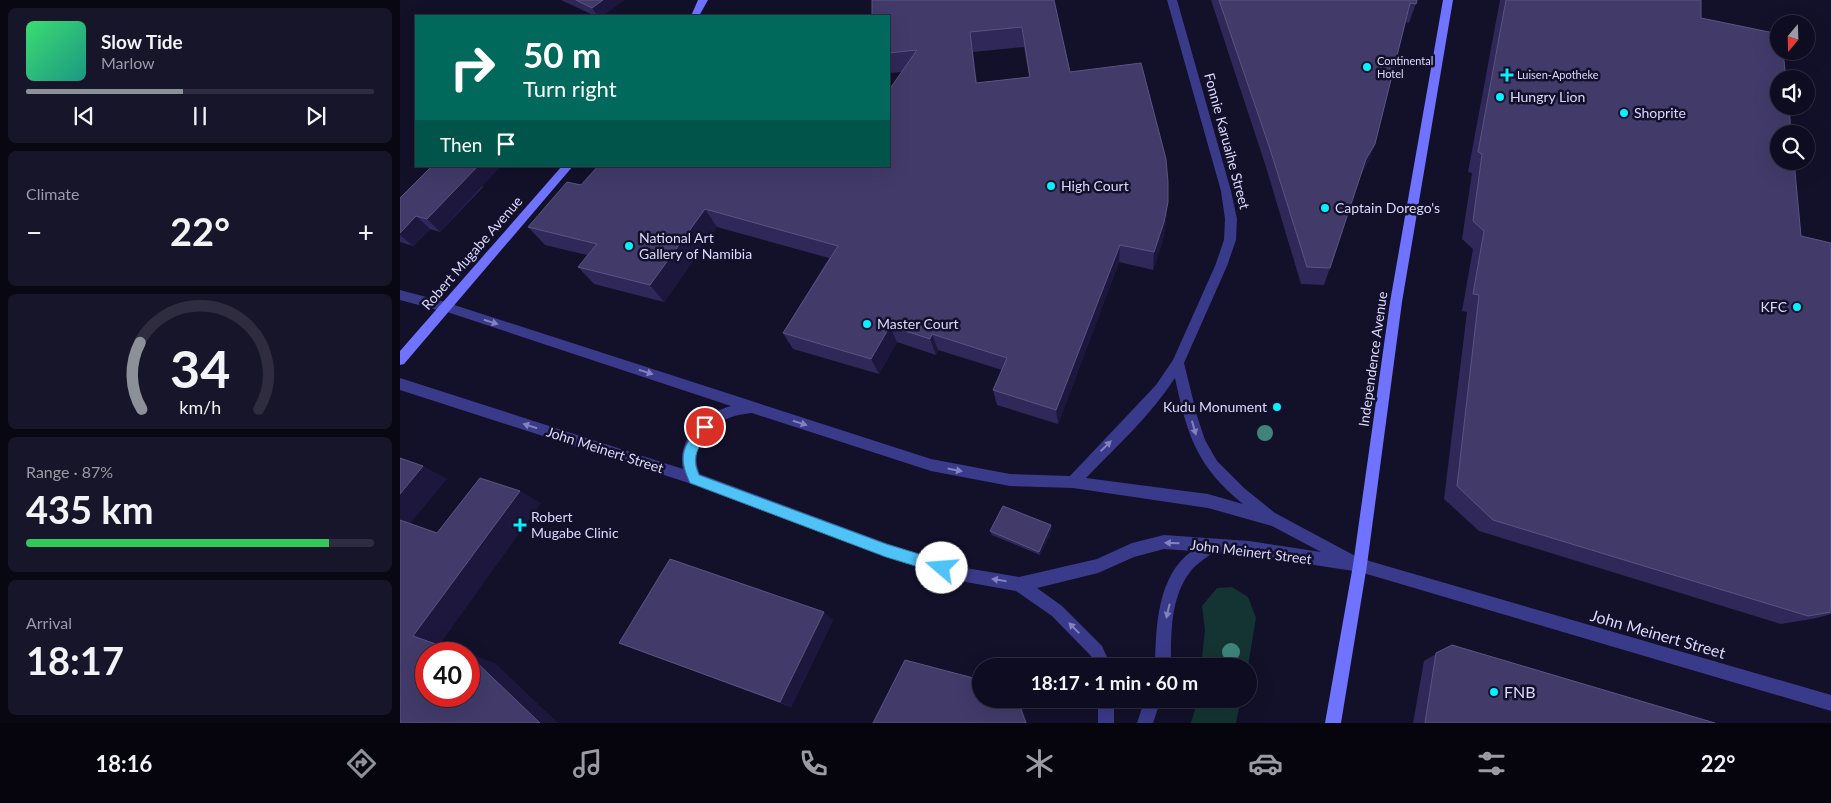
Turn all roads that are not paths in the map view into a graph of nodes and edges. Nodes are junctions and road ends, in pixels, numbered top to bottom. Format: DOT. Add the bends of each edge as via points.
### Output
graph roads {
  1 [pos="703,0"];
  2 [pos="1172,0"];
  3 [pos="1448,0"];
  4 [pos="696,15"];
  5 [pos="567,167"];
  6 [pos="400,295"];
  7 [pos="445,307"];
  8 [pos="400,360"];
  9 [pos="1178,364"];
  10 [pos="400,384"];
  11 [pos="752,407"];
  12 [pos="694,479"];
  13 [pos="1073,482"];
  14 [pos="1275,520"];
  15 [pos="1213,545"];
  16 [pos="1360,565"];
  17 [pos="1020,584"];
  18 [pos="1100,658"];
  19 [pos="1163,658"];
  20 [pos="1831,703"];
  21 [pos="1106,708"];
  22 [pos="1150,708"];
  23 [pos="1106,723"];
  24 [pos="1145,723"];
  25 [pos="1333,723"];
  1 -- 4 [label="main road"];
  2 -- 9 [label="street, Fonnie Karuaihe Street" via="1231,219 1230,240 1221,266"];
  3 -- 16 [label="main road, Independence Avenue" via="1396,302"];
  5 -- 7 [label="main road, Robert Mugabe Avenue"];
  6 -- 7 [label="street, John Meinert Street"];
  7 -- 8 [label="main road, Robert Mugabe Avenue"];
  7 -- 11 [label="street, John Meinert Street, one-way"];
  13 -- 9 [label="street, Fonnie Karuaihe Street, one-way" via="1138,416"];
  9 -- 14 [label="street, one-way" via="1198,440 1212,466"];
  12 -- 10 [label="street, John Meinert Street, one-way"];
  11 -- 12 [label="street" via="725,413 701,431 690,450 689,466"];
  11 -- 13 [label="street, John Meinert Street, one-way" via="931,465 1010,480"];
  17 -- 12 [label="street, John Meinert Street, one-way" via="960,574"];
  13 -- 14 [label="street, John Meinert Street" via="1208,501"];
  14 -- 16 [label="street, John Meinert Street"];
  15 -- 16 [label="street, John Meinert Street"];
  15 -- 17 [label="street, John Meinert Street, one-way" via="1164,542 1132,550 1098,566"];
  15 -- 19 [label="street, one-way" via="1186,565 1174,585 1165,626"];
  16 -- 20 [label="street, John Meinert Street"];
  16 -- 25 [label="main road, Independence Avenue"];
  18 -- 17 [label="street, one-way" via="1097,651 1057,611"];
  21 -- 23 [label="street"];
  22 -- 24 [label="street"];
}
